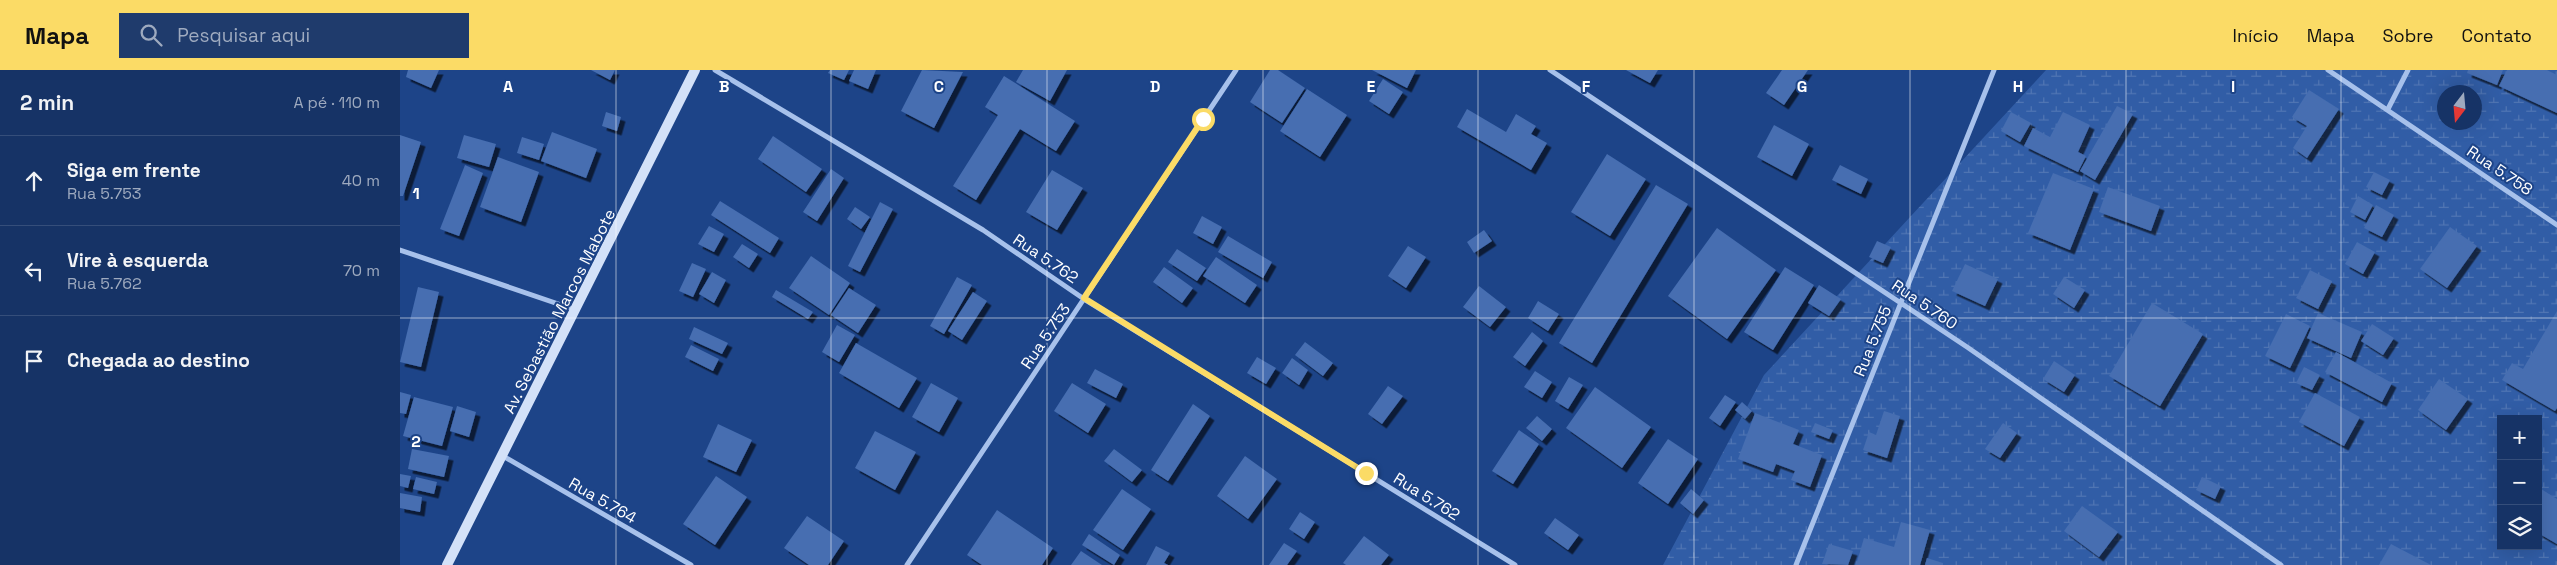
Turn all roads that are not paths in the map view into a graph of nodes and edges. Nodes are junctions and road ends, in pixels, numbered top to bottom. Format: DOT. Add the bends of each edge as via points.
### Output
graph roads {
  1 [pos="695,70"];
  2 [pos="715,70"];
  3 [pos="1236,70"];
  4 [pos="1550,70"];
  5 [pos="1994,70"];
  6 [pos="2328,70"];
  7 [pos="2408,70"];
  8 [pos="2388,109"];
  9 [pos="2557,225"];
  10 [pos="400,250"];
  11 [pos="1084,298"];
  12 [pos="1900,303"];
  13 [pos="576,310"];
  14 [pos="503,456"];
  15 [pos="447,565"];
  16 [pos="691,565"];
  17 [pos="907,565"];
  18 [pos="1515,565"];
  19 [pos="1796,565"];
  20 [pos="2281,565"];
  1 -- 13 [label="main road, Av. Sebastião Marcos Mabote"];
  2 -- 11 [label="street, Rua 5.762" via="983,230"];
  3 -- 11 [label="street, Rua 5.753"];
  4 -- 12 [label="street, Rua 5.760"];
  5 -- 12 [label="street, Rua 5.755"];
  6 -- 8 [label="street, Rua 5.758"];
  7 -- 8 [label="street"];
  8 -- 9 [label="street, Rua 5.758"];
  10 -- 13 [label="street"];
  11 -- 17 [label="street, Rua 5.753"];
  11 -- 18 [label="street, Rua 5.762"];
  12 -- 19 [label="street, Rua 5.755"];
  12 -- 20 [label="street, Rua 5.760"];
  13 -- 14 [label="main road, Av. Sebastião Marcos Mabote"];
  14 -- 15 [label="main road, Av. Sebastião Marcos Mabote"];
  14 -- 16 [label="street, Rua 5.764"];
}
